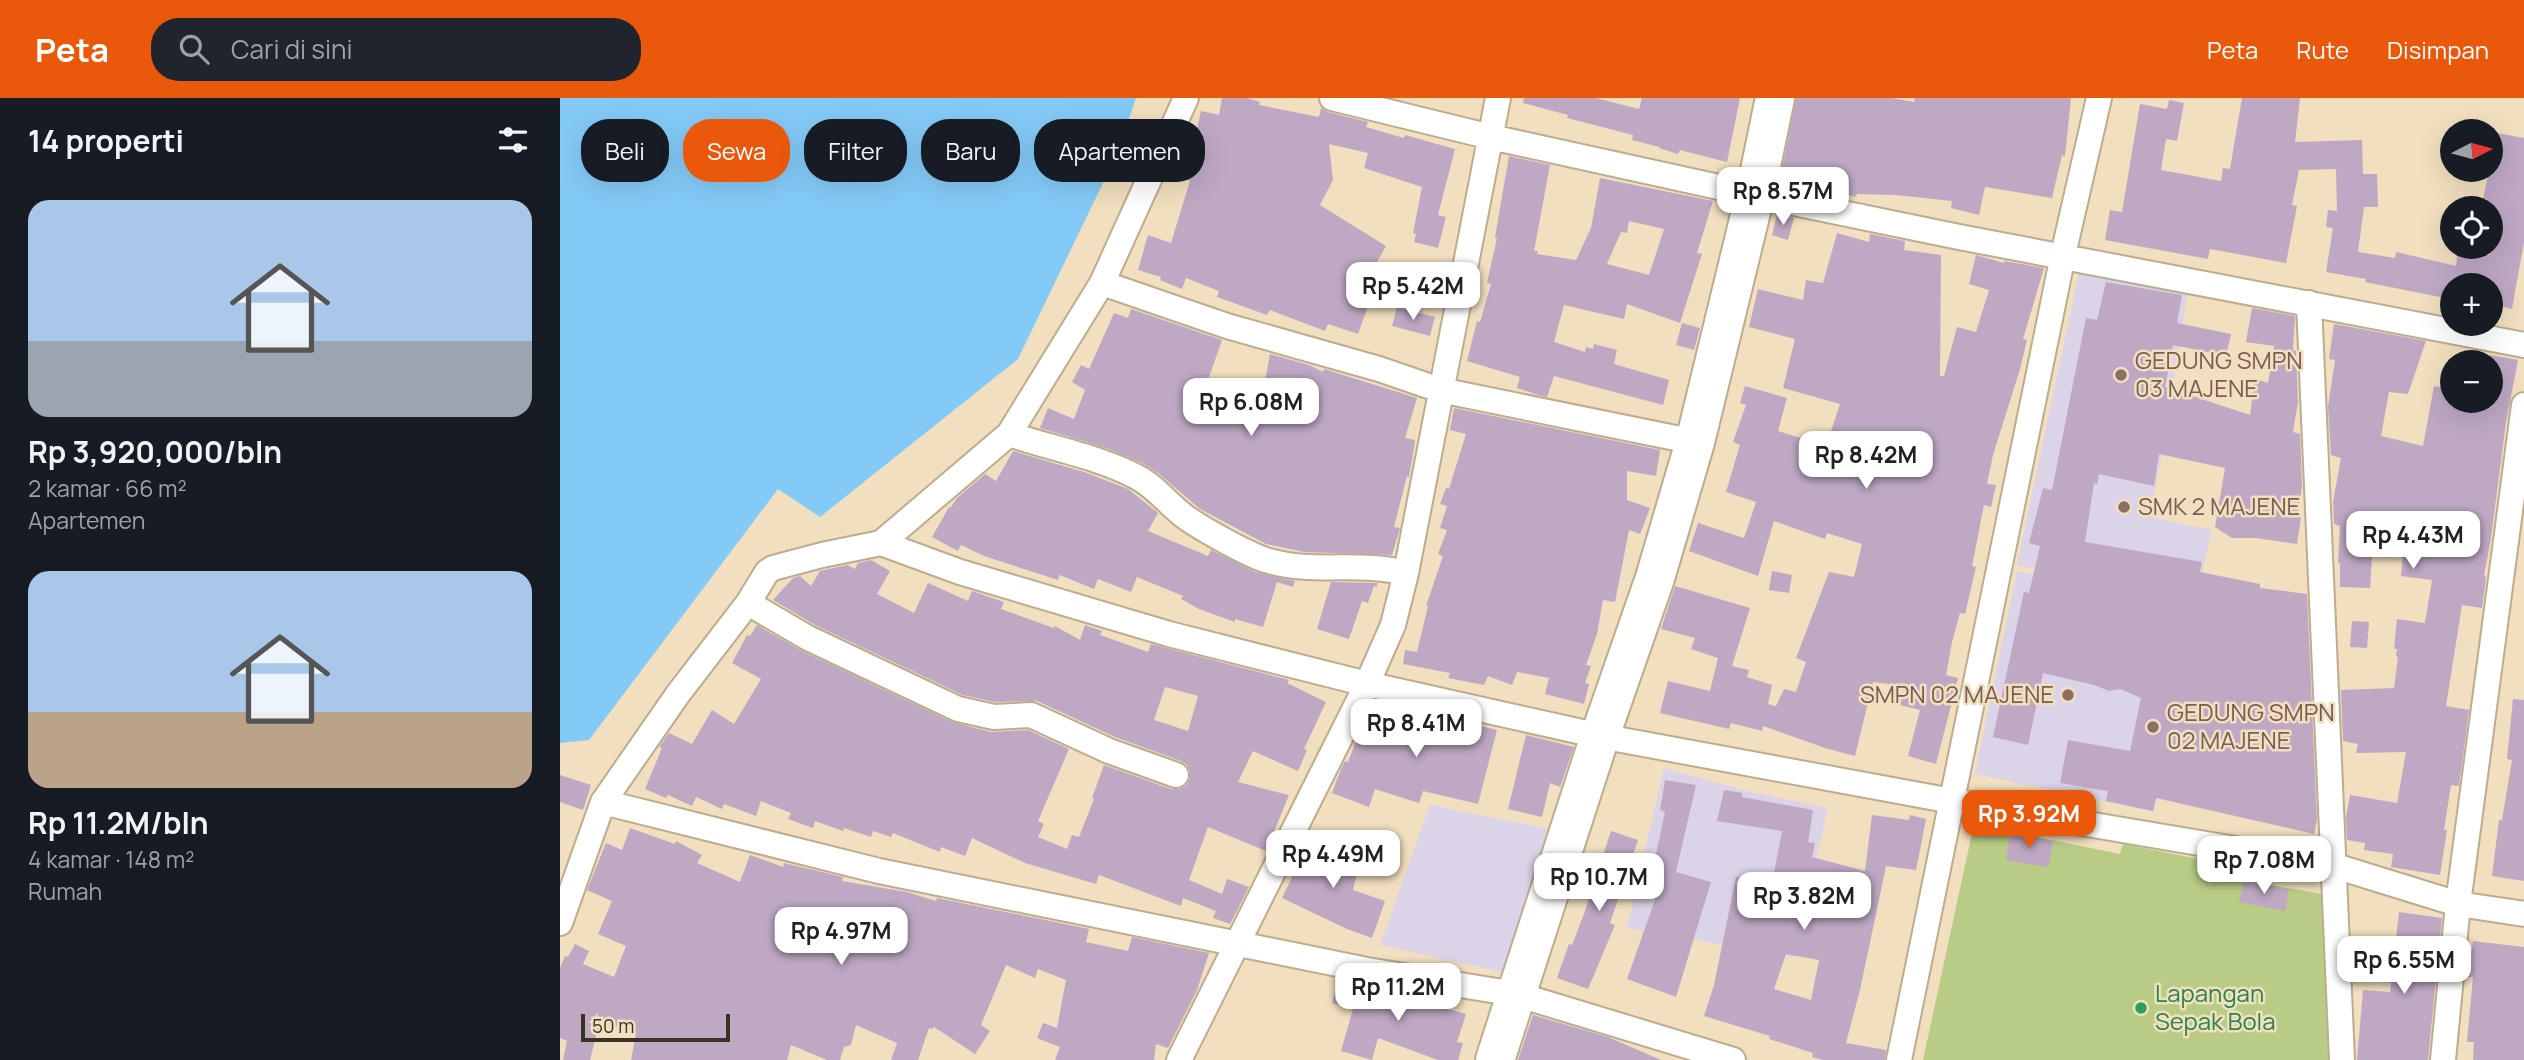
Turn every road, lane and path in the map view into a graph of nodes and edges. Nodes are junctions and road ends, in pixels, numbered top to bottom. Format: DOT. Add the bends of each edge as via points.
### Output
graph roads {
  1 [pos="1186,98"];
  2 [pos="1332,98"];
  3 [pos="1498,98"];
  4 [pos="1775,98"];
  5 [pos="2099,98"];
  6 [pos="1491,137"];
  7 [pos="1755,195"];
  8 [pos="2063,255"];
  9 [pos="1102,282"];
  10 [pos="2309,303"];
  11 [pos="2524,345"];
  12 [pos="1440,390"];
  13 [pos="2524,405"];
  14 [pos="1009,434"];
  15 [pos="1695,442"];
  16 [pos="881,543"];
  17 [pos="1406,573"];
  18 [pos="747,603"];
  19 [pos="1367,684"];
  20 [pos="1600,736"];
  21 [pos="1176,775"];
  22 [pos="1952,801"];
  23 [pos="603,802"];
  24 [pos="2335,866"];
  25 [pos="2458,904"];
  26 [pos="2524,914"];
  27 [pos="560,923"];
  28 [pos="1239,944"];
  29 [pos="1516,994"];
  30 [pos="1179,1060"];
  31 [pos="1495,1060"];
  32 [pos="1733,1060"];
  33 [pos="1899,1060"];
  34 [pos="2342,1060"];
  35 [pos="2443,1060"];
  1 -- 9 [label="street"];
  2 -- 6 [label="street"];
  3 -- 6 [label="street"];
  4 -- 7 [label="highway"];
  5 -- 8 [label="street"];
  6 -- 7 [label="street"];
  6 -- 12 [label="street"];
  7 -- 8 [label="street"];
  7 -- 15 [label="highway"];
  8 -- 10 [label="street"];
  8 -- 22 [label="street"];
  9 -- 12 [label="street" via="1227,326"];
  9 -- 14 [label="street"];
  10 -- 11 [label="street"];
  10 -- 24 [label="street"];
  12 -- 15 [label="street"];
  12 -- 17 [label="street"];
  13 -- 25 [label="street"];
  14 -- 16 [label="street"];
  14 -- 17 [label="street" via="1137,477 1184,516 1266,561 1298,568"];
  15 -- 20 [label="highway" via="1655,578"];
  16 -- 18 [label="street" via="773,568"];
  16 -- 19 [label="street" via="960,572 1169,634"];
  17 -- 19 [label="street" via="1393,625"];
  18 -- 21 [label="street" via="808,638 958,709 994,717 1031,715"];
  18 -- 23 [label="street"];
  19 -- 20 [label="street"];
  19 -- 28 [label="street"];
  20 -- 22 [label="street"];
  20 -- 29 [label="highway"];
  22 -- 24 [label="street"];
  22 -- 33 [label="street"];
  23 -- 27 [label="street"];
  23 -- 28 [label="street" via="879,871"];
  24 -- 25 [label="street"];
  24 -- 34 [label="street"];
  25 -- 26 [label="street"];
  25 -- 35 [label="street"];
  28 -- 29 [label="street"];
  28 -- 30 [label="street"];
  29 -- 31 [label="highway"];
  29 -- 32 [label="street"];
}
